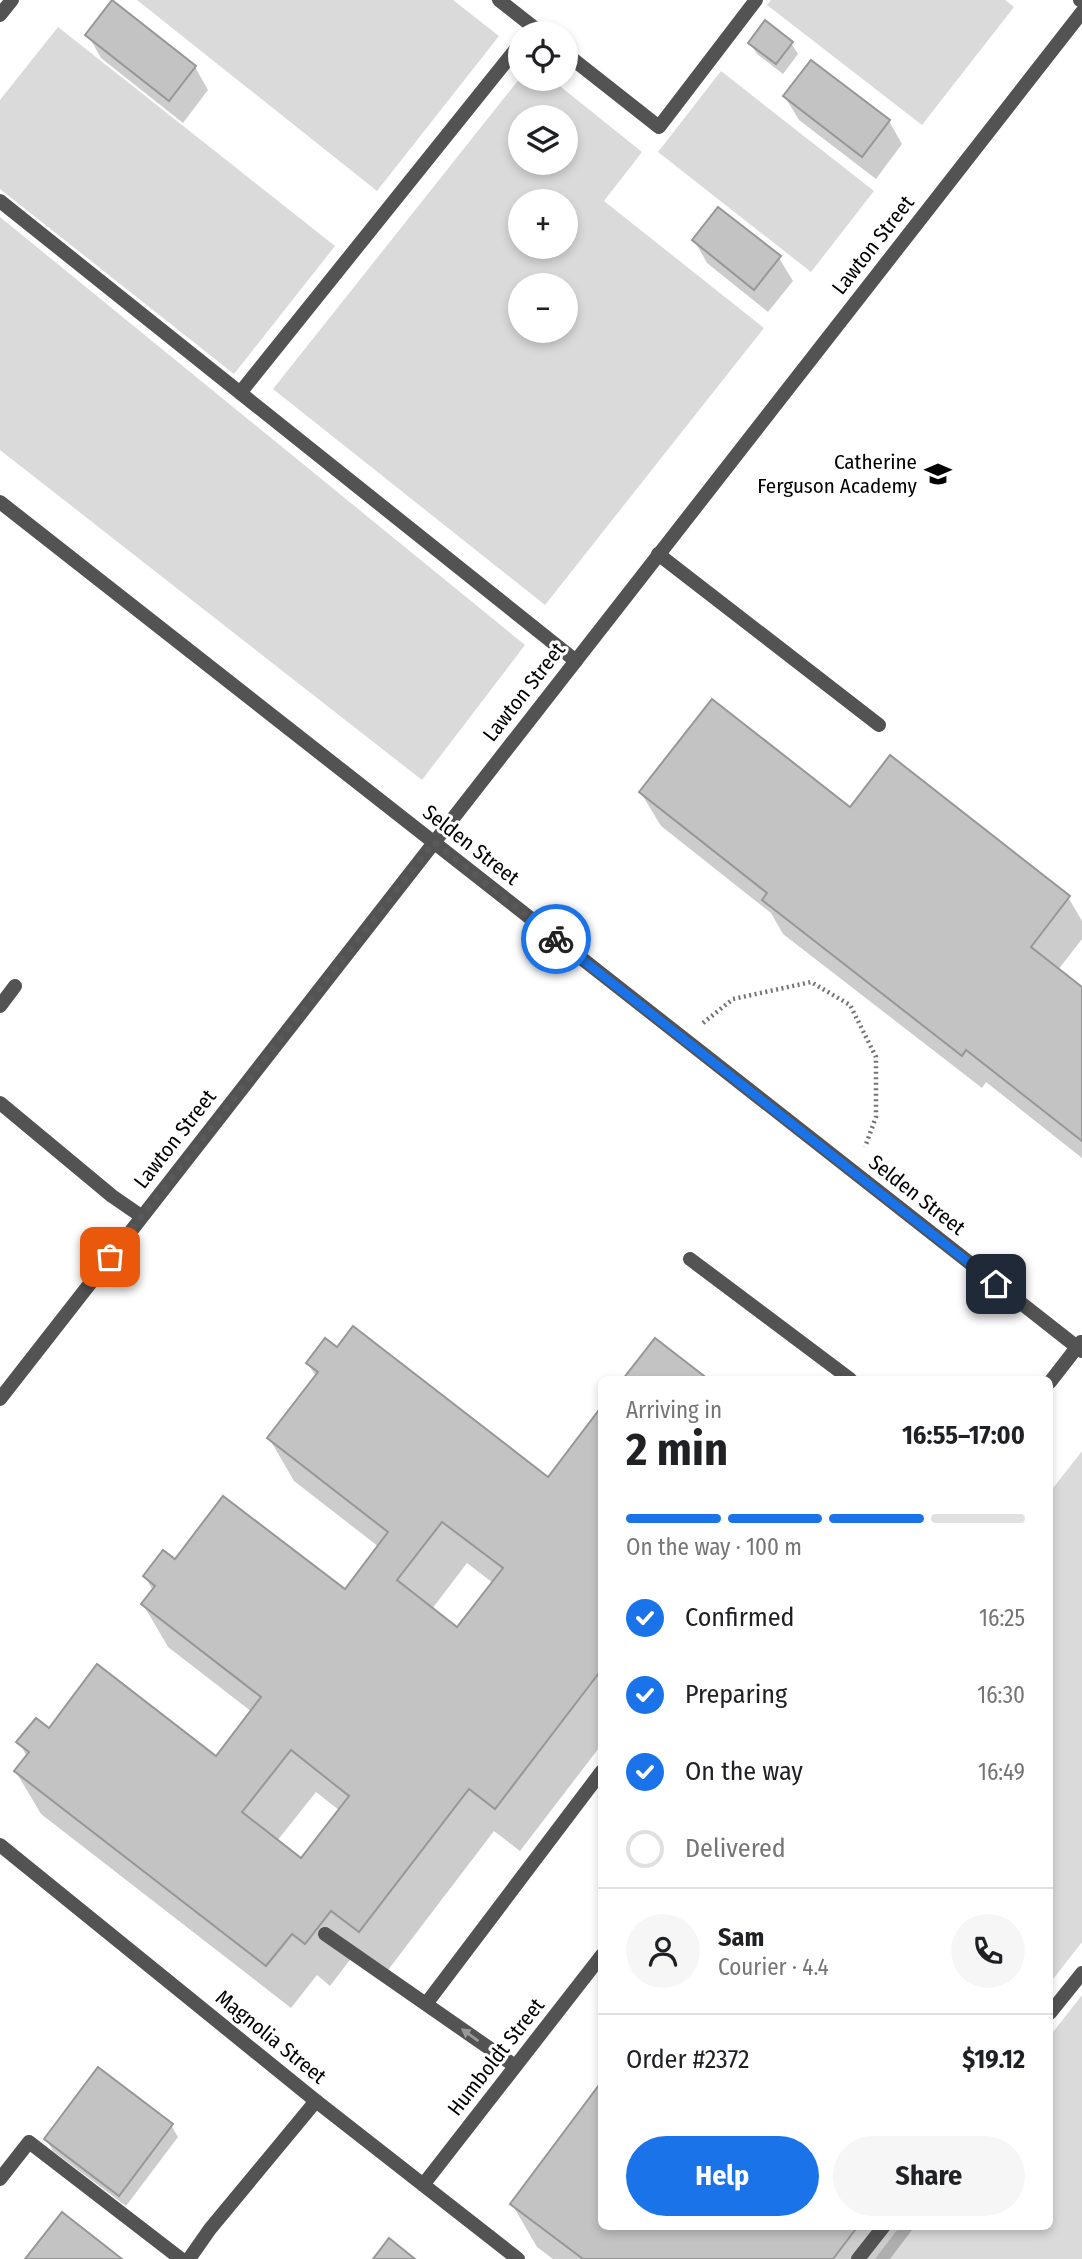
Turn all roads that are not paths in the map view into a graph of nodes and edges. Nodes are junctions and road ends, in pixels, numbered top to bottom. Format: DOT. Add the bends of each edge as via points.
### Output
graph roads {
  1 [pos="12,0"];
  2 [pos="499,0"];
  3 [pos="756,0"];
  4 [pos="1082,12"];
  5 [pos="0,15"];
  6 [pos="523,21"];
  7 [pos="508,59"];
  8 [pos="578,63"];
  9 [pos="0,201"];
  10 [pos="240,393"];
  11 [pos="0,502"];
  12 [pos="658,554"];
  13 [pos="576,661"];
  14 [pos="879,725"];
  15 [pos="434,842"];
  16 [pos="15,986"];
  17 [pos="0,1006"];
  18 [pos="0,1103"];
  19 [pos="141,1216"];
  20 [pos="690,1259"];
  21 [pos="1080,1347"];
  22 [pos="846,1376"];
  23 [pos="1053,1378"];
  24 [pos="0,1399"];
  25 [pos="598,1776"];
  26 [pos="0,1846"];
  27 [pos="325,1934"];
  28 [pos="598,1960"];
  29 [pos="1082,1973"];
  30 [pos="426,2004"];
  31 [pos="1053,2009"];
  32 [pos="515,2066"];
  33 [pos="316,2101"];
  34 [pos="0,2179"];
  35 [pos="423,2185"];
  36 [pos="881,2230"];
  37 [pos="181,2259"];
  38 [pos="189,2259"];
  39 [pos="518,2259"];
  40 [pos="858,2259"];
  1 -- 5 [label="street"];
  2 -- 6 [label="street"];
  3 -- 8 [label="street" via="659,127"];
  4 -- 12 [label="street, Lawton Street"];
  7 -- 10 [label="street"];
  9 -- 10 [label="street"];
  10 -- 13 [label="street"];
  11 -- 15 [label="street, Selden Street"];
  12 -- 13 [label="street, Lawton Street"];
  12 -- 14 [label="street"];
  13 -- 15 [label="street, Lawton Street"];
  15 -- 19 [label="street, Lawton Street"];
  15 -- 21 [label="street, Selden Street"];
  16 -- 17 [label="street"];
  18 -- 19 [label="street"];
  19 -- 24 [label="street, Lawton Street"];
  20 -- 22 [label="street"];
  21 -- 23 [label="street"];
  25 -- 30 [label="street"];
  26 -- 33 [label="street, Magnolia Street"];
  27 -- 30 [label="street"];
  28 -- 32 [label="street, Humboldt Street"];
  29 -- 31 [label="street"];
  32 -- 30 [label="street, one-way"];
  32 -- 35 [label="street, Humboldt Street"];
  33 -- 35 [label="street, Magnolia Street"];
  33 -- 38 [label="street"];
  34 -- 37 [label="street" via="29,2142"];
  35 -- 39 [label="street, Magnolia Street"];
  36 -- 40 [label="street"];
}
